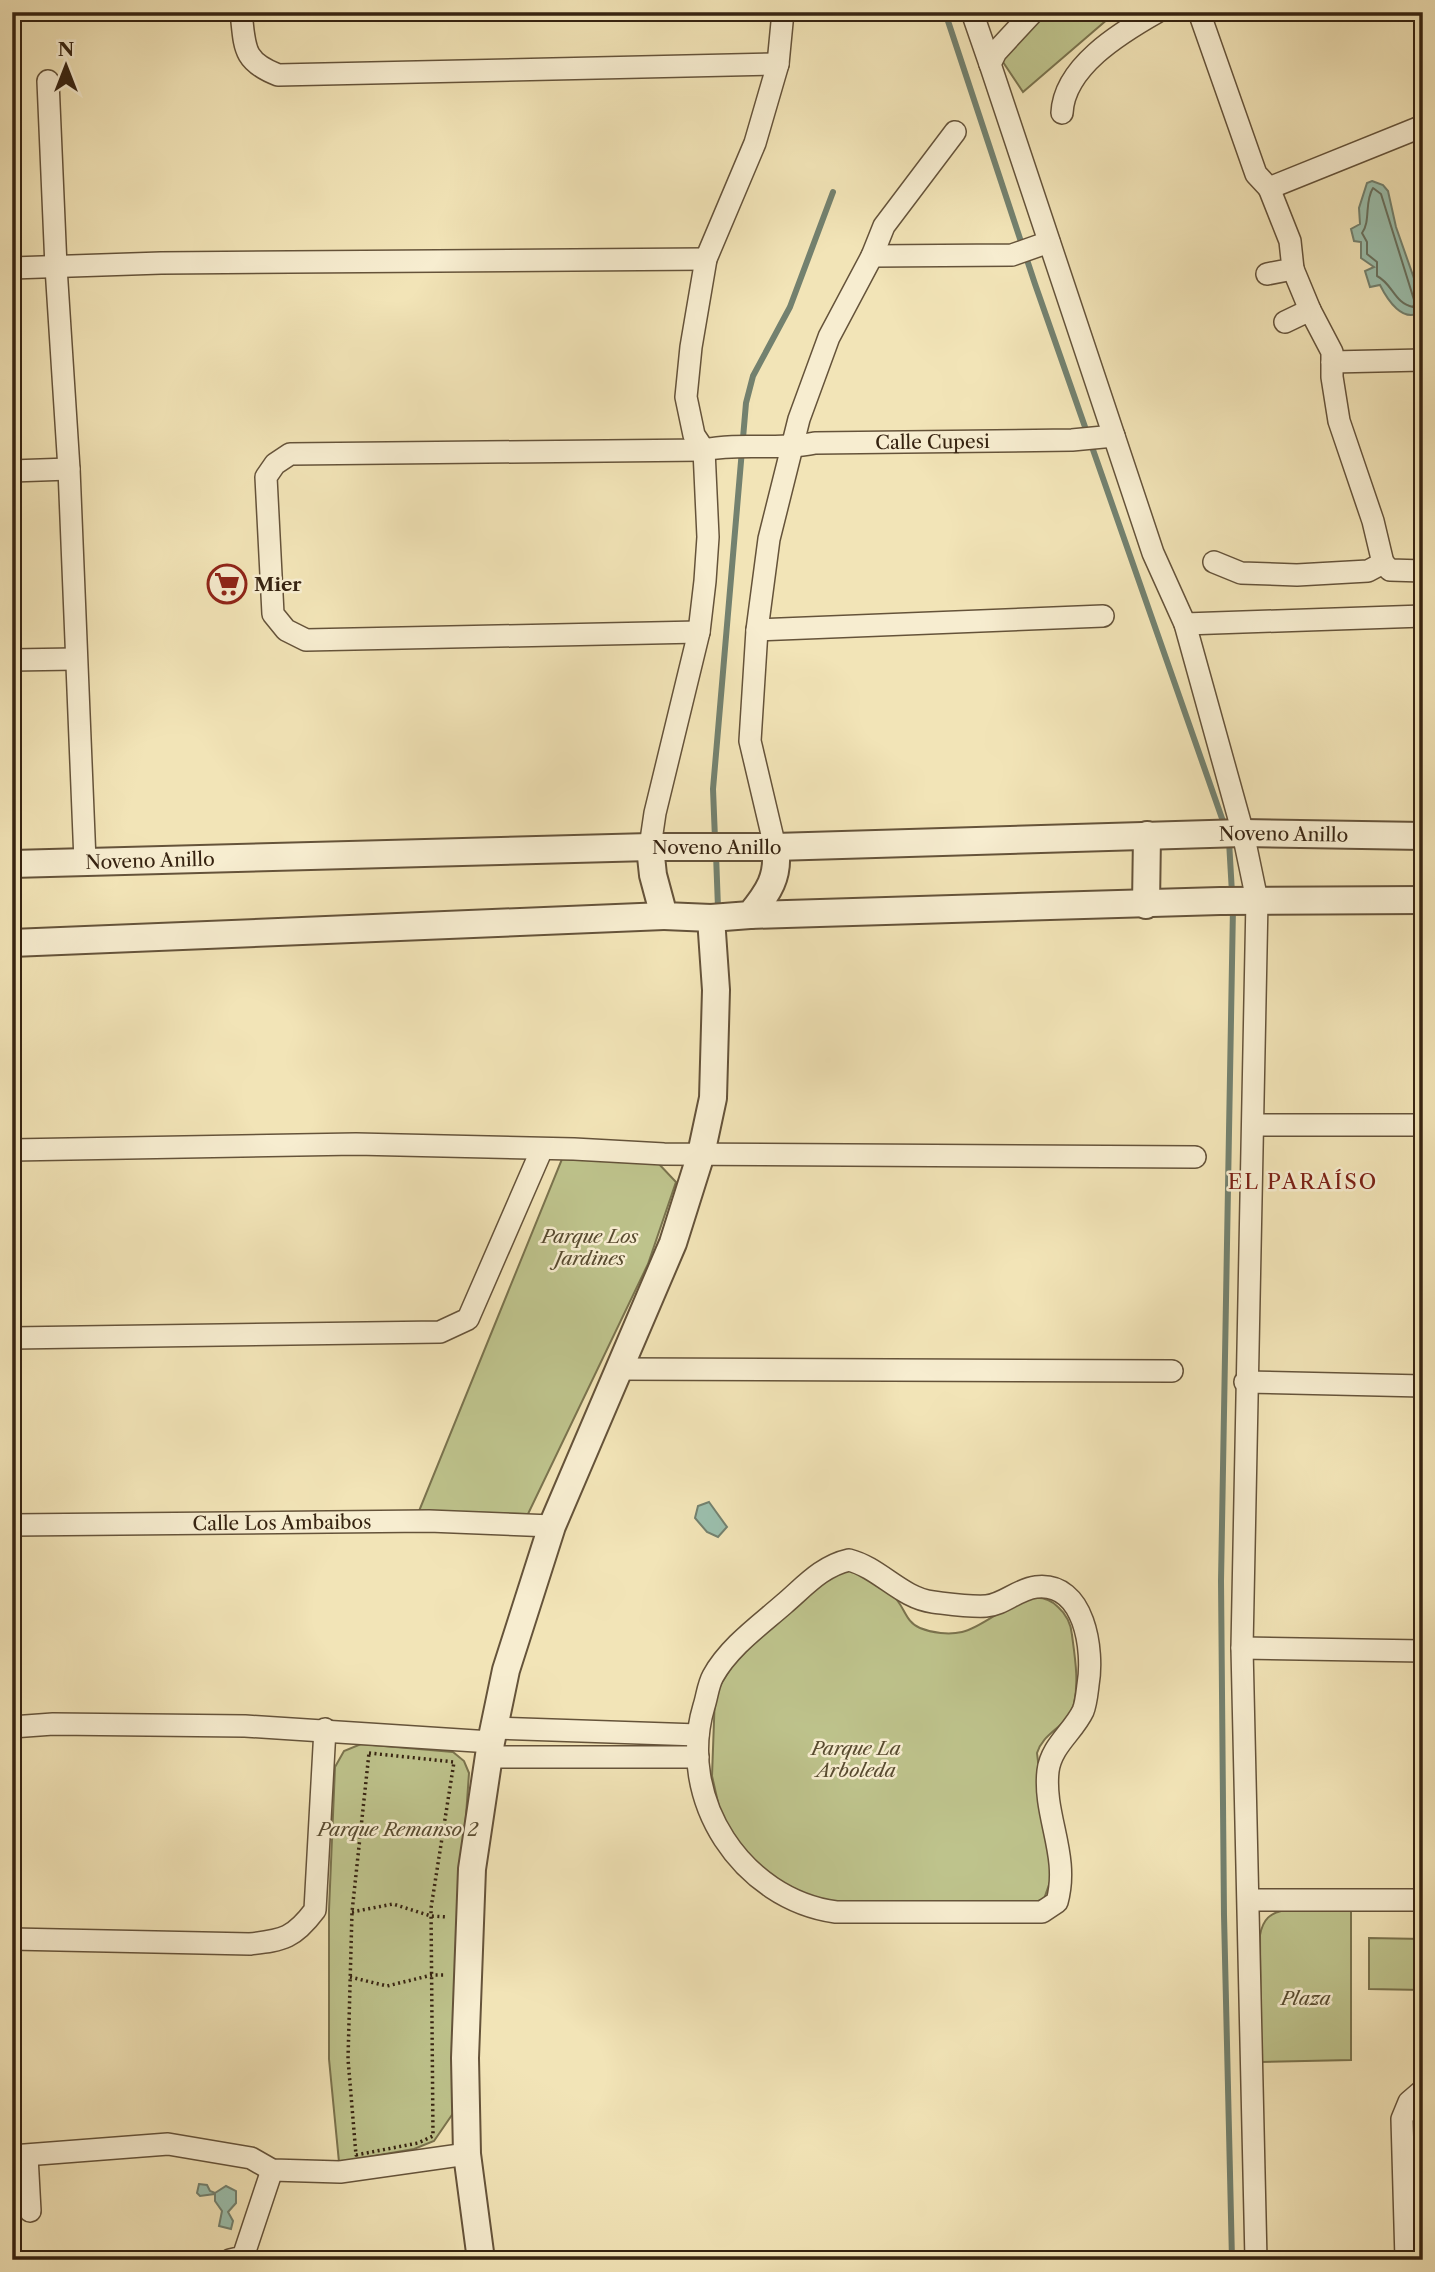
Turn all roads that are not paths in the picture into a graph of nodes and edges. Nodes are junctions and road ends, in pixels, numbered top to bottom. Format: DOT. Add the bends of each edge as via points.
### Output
graph roads {
  1 [pos="241,12"];
  2 [pos="783,12"];
  3 [pos="972,12"];
  4 [pos="1033,12"];
  5 [pos="1157,12"];
  6 [pos="1199,12"];
  7 [pos="778,64"];
  8 [pos="990,64"];
  9 [pos="48,81"];
  10 [pos="1062,113"];
  11 [pos="1423,126"];
  12 [pos="955,132"];
  13 [pos="1269,188"];
  14 [pos="1030,249"];
  15 [pos="872,256"];
  16 [pos="706,259"];
  17 [pos="56,267"];
  18 [pos="12,268"];
  19 [pos="1293,269"];
  20 [pos="1267,274"];
  21 [pos="1310,310"];
  22 [pos="1285,322"];
  23 [pos="1423,360"];
  24 [pos="1332,362"];
  25 [pos="1114,436"];
  26 [pos="792,448"];
  27 [pos="704,450"];
  28 [pos="69,469"];
  29 [pos="12,471"];
  30 [pos="1214,562"];
  31 [pos="1383,563"];
  32 [pos="1423,571"];
  33 [pos="1103,616"];
  34 [pos="1423,616"];
  35 [pos="1185,624"];
  36 [pos="757,630"];
  37 [pos="699,632"];
  38 [pos="75,659"];
  39 [pos="12,660"];
  40 [pos="1230,833"];
  41 [pos="1147,835"];
  42 [pos="1423,836"];
  43 [pos="650,847"];
  44 [pos="775,847"];
  45 [pos="85,861"];
  46 [pos="12,864"];
  47 [pos="1239,900"];
  48 [pos="1423,900"];
  49 [pos="1146,905"];
  50 [pos="750,915"];
  51 [pos="664,916"];
  52 [pos="711,918"];
  53 [pos="12,943"];
  54 [pos="1254,1125"];
  55 [pos="1423,1125"];
  56 [pos="542,1149"];
  57 [pos="12,1150"];
  58 [pos="701,1154"];
  59 [pos="1195,1157"];
  60 [pos="12,1338"];
  61 [pos="617,1369"];
  62 [pos="1172,1371"];
  63 [pos="1245,1382"];
  64 [pos="1423,1385"];
  65 [pos="12,1525"];
  66 [pos="552,1526"];
  67 [pos="1242,1648"];
  68 [pos="1423,1651"];
  69 [pos="12,1727"];
  70 [pos="325,1729"];
  71 [pos="698,1735"];
  72 [pos="492,1742"];
  73 [pos="698,1757"];
  74 [pos="1249,1900"];
  75 [pos="1423,1900"];
  76 [pos="12,1939"];
  77 [pos="1423,2090"];
  78 [pos="467,2154"];
  79 [pos="20,2156"];
  80 [pos="272,2170"];
  81 [pos="30,2211"];
  82 [pos="239,2259"];
  83 [pos="481,2260"];
  84 [pos="1256,2260"];
  85 [pos="1406,2260"];
  1 -- 7 [label="street" via="245,51 258,68 278,75"];
  2 -- 7 [label="street"];
  3 -- 8 [label="street"];
  4 -- 8 [label="street"];
  5 -- 10 [label="street" via="1072,78"];
  6 -- 13 [label="street" via="1256,174"];
  7 -- 16 [label="street" via="755,143"];
  8 -- 14 [label="street"];
  9 -- 17 [label="street"];
  11 -- 13 [label="street"];
  12 -- 15 [label="street" via="884,226"];
  13 -- 19 [label="street" via="1290,241"];
  14 -- 15 [label="street"];
  14 -- 25 [label="street"];
  15 -- 26 [label="street" via="811,379"];
  16 -- 17 [label="street"];
  16 -- 27 [label="street" via="686,397 694,435"];
  17 -- 18 [label="street"];
  17 -- 28 [label="street"];
  19 -- 20 [label="street"];
  19 -- 21 [label="street"];
  21 -- 22 [label="street"];
  21 -- 24 [label="street" via="1332,352"];
  23 -- 24 [label="street"];
  24 -- 31 [label="street" via="1339,421"];
  25 -- 26 [label="street, Calle Cupesi" via="815,443"];
  25 -- 35 [label="street" via="1153,553"];
  26 -- 27 [label="street, Calle Cupesi" via="760,444"];
  26 -- 36 [label="street" via="769,539"];
  27 -- 37 [label="street" via="708,537"];
  27 -- 37 [label="street, Calle Cupesi" via="290,454 266,477 273,614 286,630 306,640"];
  28 -- 29 [label="street"];
  28 -- 38 [label="street"];
  30 -- 31 [label="street" via="1241,573 1297,575 1368,571"];
  31 -- 32 [label="street" via="1390,570"];
  33 -- 36 [label="street"];
  34 -- 35 [label="street"];
  35 -- 40 [label="street"];
  36 -- 44 [label="street" via="750,741"];
  37 -- 43 [label="street"];
  38 -- 39 [label="street"];
  38 -- 45 [label="street"];
  40 -- 41 [label="street, Noveno Anillo"];
  40 -- 42 [label="street, Noveno Anillo"];
  40 -- 47 [label="street"];
  41 -- 44 [label="street, Noveno Anillo"];
  41 -- 49 [label="street"];
  43 -- 44 [label="street, Noveno Anillo"];
  43 -- 45 [label="street, Noveno Anillo"];
  43 -- 51 [label="street"];
  44 -- 50 [label="street" via="774,883"];
  45 -- 46 [label="street, Noveno Anillo"];
  47 -- 48 [label="street"];
  47 -- 49 [label="street"];
  47 -- 54 [label="street"];
  49 -- 50 [label="street"];
  50 -- 52 [label="street"];
  51 -- 52 [label="street"];
  51 -- 53 [label="street"];
  52 -- 58 [label="street" via="716,990 713,1098"];
  54 -- 55 [label="street"];
  54 -- 63 [label="street"];
  56 -- 57 [label="street" via="356,1144"];
  56 -- 58 [label="street"];
  56 -- 60 [label="street" via="468,1319 440,1332"];
  58 -- 59 [label="street"];
  58 -- 61 [label="street" via="673,1242"];
  61 -- 62 [label="street"];
  61 -- 66 [label="street"];
  63 -- 64 [label="street"];
  63 -- 67 [label="street"];
  65 -- 66 [label="street, Calle Los Ambaibos" via="429,1521"];
  66 -- 72 [label="street" via="506,1670"];
  67 -- 68 [label="street"];
  67 -- 74 [label="street"];
  69 -- 70 [label="street"];
  70 -- 72 [label="street"];
  70 -- 76 [label="street" via="315,1910 301,1929 285,1940 250,1944"];
  71 -- 72 [label="street"];
  71 -- 73 [label="street"];
  71 -- 73 [label="street" via="713,1676 744,1639 829,1564 849,1560 868,1564 900,1589 938,1603 989,1606 1039,1586 1060,1592 1077,1608 1087,1628 1090,1660 1083,1711 1065,1734 1048,1771 1063,1879 1057,1902 1042,1912 836,1912 800,1905 772,1891 728,1848 705,1794"];
  72 -- 73 [label="street"];
  72 -- 78 [label="street" via="472,1869 465,2058"];
  74 -- 75 [label="street"];
  74 -- 84 [label="street"];
  77 -- 85 [label="street" via="1409,2102 1402,2119"];
  78 -- 80 [label="street" via="340,2172"];
  78 -- 83 [label="street"];
  79 -- 80 [label="street" via="168,2144 251,2158"];
  79 -- 81 [label="street"];
  80 -- 82 [label="street"];
}
